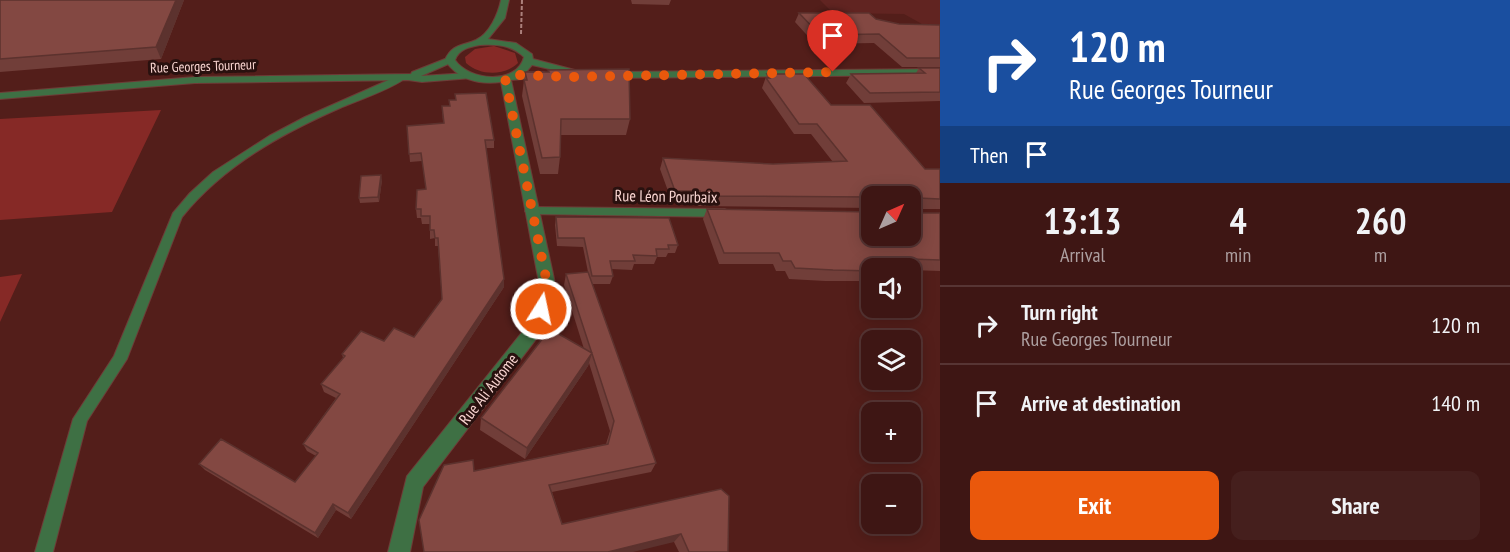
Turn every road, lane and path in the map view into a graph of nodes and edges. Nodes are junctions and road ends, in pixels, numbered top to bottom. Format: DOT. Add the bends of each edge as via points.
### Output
graph roads {
  1 [pos="505,0"];
  2 [pos="501,18"];
  3 [pos="480,42"];
  4 [pos="511,44"];
  5 [pos="450,60"];
  6 [pos="529,61"];
  7 [pos="940,72"];
  8 [pos="588,75"];
  9 [pos="468,76"];
  10 [pos="405,77"];
  11 [pos="511,77"];
  12 [pos="0,96"];
  13 [pos="532,211"];
  14 [pos="743,214"];
  15 [pos="44,552"];
  16 [pos="399,552"];
  1 -- 2 [label="street"];
  2 -- 3 [label="street"];
  2 -- 4 [label="street"];
  3 -- 4 [label="street"];
  3 -- 5 [label="street, Rue Georges Tourneur" via="460,47"];
  4 -- 6 [label="street" via="523,50"];
  5 -- 9 [label="street" via="455,70"];
  5 -- 10 [label="street, Rue Georges Tourneur"];
  6 -- 8 [label="street"];
  6 -- 11 [label="street" via="526,69"];
  7 -- 8 [label="street"];
  8 -- 11 [label="street"];
  9 -- 10 [label="street, Rue Georges Tourneur"];
  9 -- 11 [label="street, Rue Georges Tourneur" via="491,80"];
  10 -- 12 [label="street, Rue Georges Tourneur" via="195,80"];
  10 -- 15 [label="lane" via="308,118 272,138 217,174 177,216 120,359 80,419"];
  11 -- 13 [label="street, Rue Ali Autome"];
  13 -- 14 [label="street, Rue Léon Pourbaix"];
  13 -- 16 [label="street, Rue Ali Autome" via="548,288 534,329 414,483"];
}
